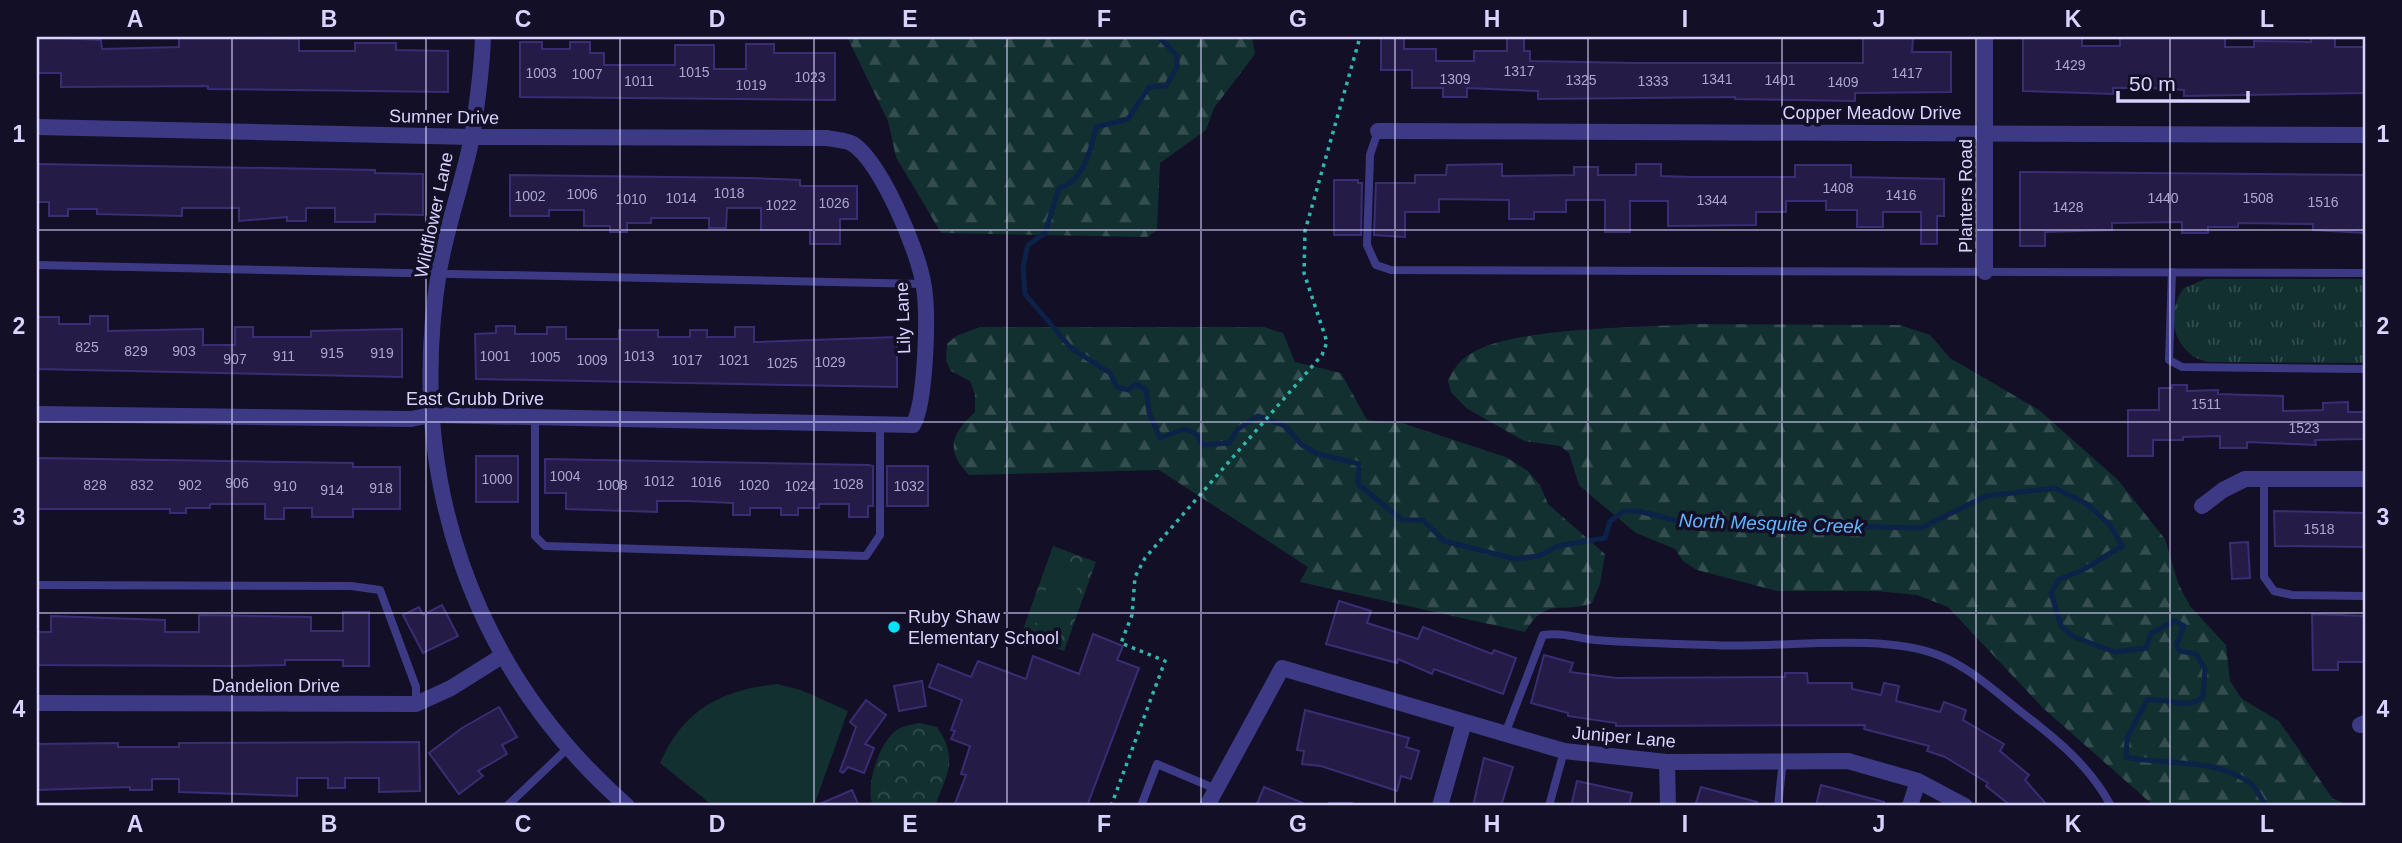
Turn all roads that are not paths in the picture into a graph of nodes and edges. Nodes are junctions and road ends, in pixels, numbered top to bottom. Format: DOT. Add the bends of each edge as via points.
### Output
graph roads {
  1 [pos="483,37"];
  2 [pos="1985,37"];
  3 [pos="37,127"];
  4 [pos="1378,131"];
  5 [pos="1985,133"];
  6 [pos="2365,135"];
  7 [pos="472,137"];
  8 [pos="851,142"];
  9 [pos="37,265"];
  10 [pos="1985,272"];
  11 [pos="2172,272"];
  12 [pos="2365,273"];
  13 [pos="439,274"];
  14 [pos="924,284"];
  15 [pos="2365,369"];
  16 [pos="37,414"];
  17 [pos="431,415"];
  18 [pos="535,418"];
  19 [pos="880,425"];
  20 [pos="913,425"];
  21 [pos="2264,478"];
  22 [pos="2365,479"];
  23 [pos="2202,506"];
  24 [pos="37,585"];
  25 [pos="2365,596"];
  26 [pos="502,656"];
  27 [pos="37,704"];
  28 [pos="416,704"];
  29 [pos="1464,722"];
  30 [pos="1505,734"];
  31 [pos="568,748"];
  32 [pos="1564,751"];
  33 [pos="1783,760"];
  34 [pos="1667,762"];
  35 [pos="1919,781"];
  36 [pos="1216,789"];
  37 [pos="508,806"];
  38 [pos="627,806"];
  39 [pos="1141,806"];
  40 [pos="1207,806"];
  41 [pos="1330,806"];
  42 [pos="1351,806"];
  43 [pos="1440,806"];
  44 [pos="1549,806"];
  45 [pos="1668,806"];
  46 [pos="1778,806"];
  47 [pos="1910,806"];
  48 [pos="1965,806"];
  49 [pos="2111,806"];
  1 -- 7 [label="street, Wildflower Lane"];
  2 -- 5 [label="street, Planters Road"];
  3 -- 7 [label="street, Sumner Drive"];
  4 -- 5 [label="street, Copper Meadow Drive"];
  4 -- 10 [label="lane" via="1370,155 1367,245 1376,265 1391,270"];
  5 -- 6 [label="street, Copper Meadow Drive"];
  5 -- 10 [label="street, Planters Road"];
  7 -- 8 [label="street, Sumner Drive" via="827,138"];
  7 -- 13 [label="street, Wildflower Lane"];
  8 -- 14 [label="street, Lily Lane" via="875,167 914,249"];
  9 -- 13 [label="lane"];
  10 -- 11 [label="lane"];
  11 -- 12 [label="lane"];
  11 -- 15 [label="lane" via="2169,360 2182,367"];
  13 -- 14 [label="lane"];
  13 -- 17 [label="street, Wildflower Lane"];
  14 -- 20 [label="street, Lily Lane" via="923,388"];
  16 -- 17 [label="street, East Grubb Drive" via="411,419"];
  17 -- 18 [label="street, East Grubb Drive"];
  17 -- 26 [label="street, Wildflower Lane" via="452,533 474,600"];
  18 -- 19 [label="street, East Grubb Drive"];
  18 -- 19 [label="lane" via="535,536 545,546 866,555 880,535"];
  19 -- 20 [label="street, East Grubb Drive"];
  21 -- 22 [label="street"];
  21 -- 23 [label="street" via="2245,480"];
  21 -- 25 [label="lane" via="2264,577 2274,591"];
  24 -- 28 [label="lane" via="351,586 380,590 416,687"];
  26 -- 28 [label="street, Dandelion Drive"];
  26 -- 31 [label="street, Wildflower Lane"];
  27 -- 28 [label="street, Dandelion Drive"];
  29 -- 30 [label="street, Juniper Lane"];
  29 -- 36 [label="street, Juniper Lane" via="1282,668"];
  29 -- 43 [label="street"];
  30 -- 32 [label="street, Juniper Lane"];
  30 -- 49 [label="lane" via="1543,635 1717,646 1911,648 1940,655 2049,734 2097,779"];
  31 -- 37 [label="lane"];
  31 -- 38 [label="street, Wildflower Lane"];
  32 -- 34 [label="street, Juniper Lane"];
  32 -- 44 [label="lane"];
  33 -- 34 [label="street, Juniper Lane"];
  33 -- 35 [label="street, Juniper Lane" via="1848,761"];
  33 -- 46 [label="lane"];
  34 -- 45 [label="street"];
  35 -- 47 [label="street"];
  35 -- 48 [label="street, Juniper Lane"];
  36 -- 39 [label="lane" via="1157,764"];
  36 -- 40 [label="street"];
  41 -- 42 [label="lane"];
}
